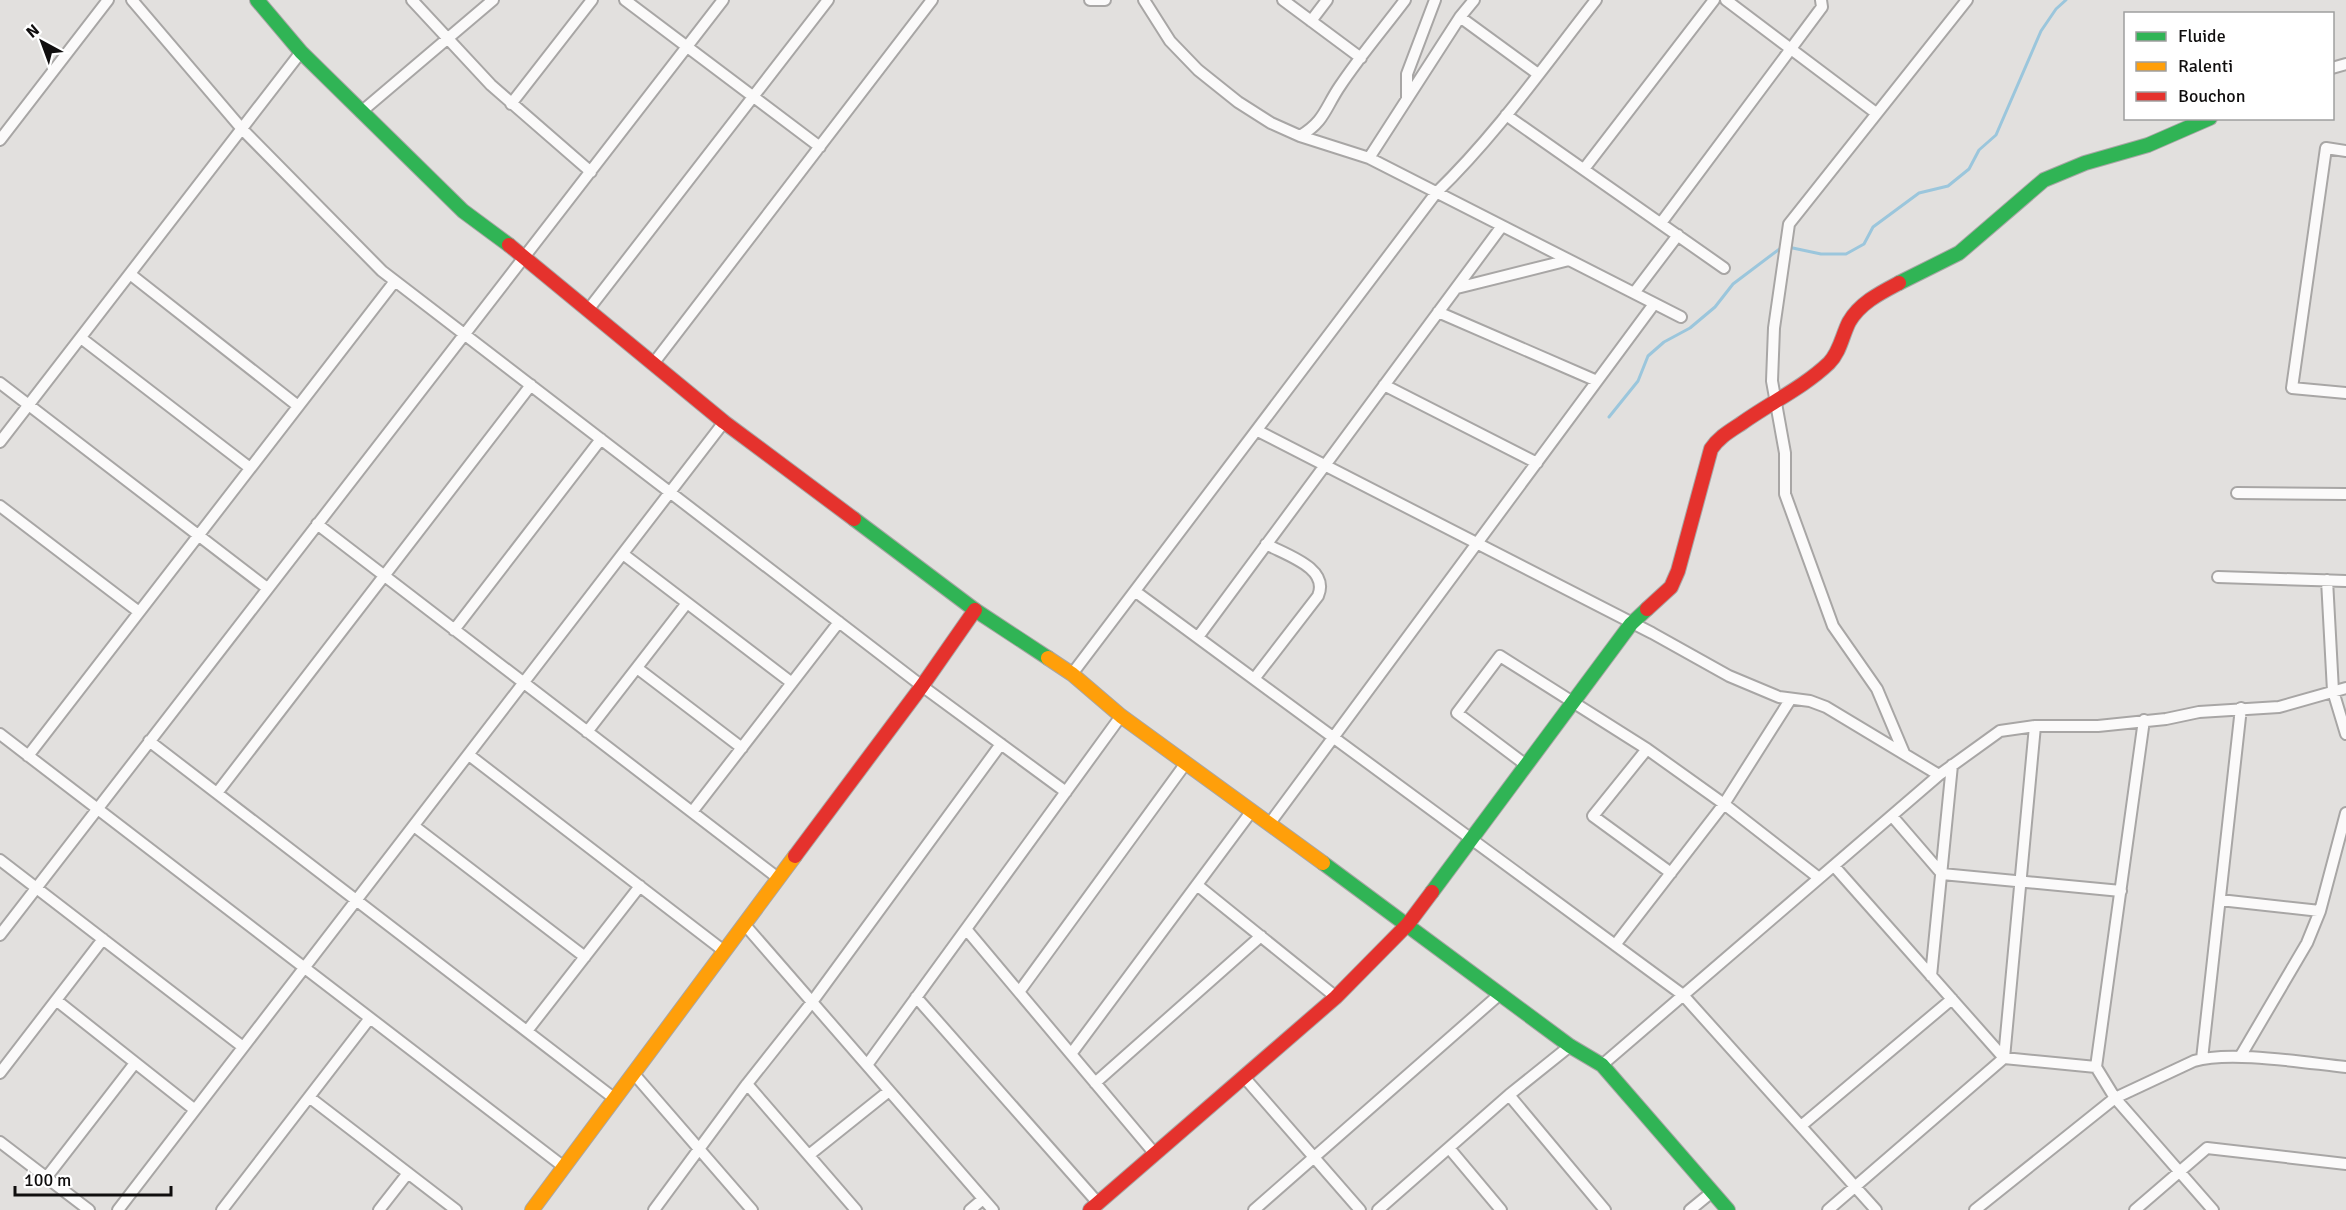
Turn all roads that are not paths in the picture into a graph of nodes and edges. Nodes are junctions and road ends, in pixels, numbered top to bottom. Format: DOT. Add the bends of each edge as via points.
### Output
graph roads {
  1 [pos="108,0"];
  2 [pos="132,0"];
  3 [pos="257,0"];
  4 [pos="412,0"];
  5 [pos="493,0"];
  6 [pos="592,0"];
  7 [pos="625,0"];
  8 [pos="723,0"];
  9 [pos="828,0"];
  10 [pos="932,0"];
  11 [pos="1090,0"];
  12 [pos="1105,0"];
  13 [pos="1144,0"];
  14 [pos="1282,0"];
  15 [pos="1327,0"];
  16 [pos="1405,0"];
  17 [pos="1435,0"];
  18 [pos="1474,0"];
  19 [pos="1596,0"];
  20 [pos="1714,0"];
  21 [pos="1726,0"];
  22 [pos="1821,0"];
  23 [pos="1967,0"];
  24 [pos="1461,17"];
  25 [pos="1311,21"];
  26 [pos="447,39"];
  27 [pos="687,47"];
  28 [pos="1791,50"];
  29 [pos="301,52"];
  30 [pos="1361,58"];
  31 [pos="1538,74"];
  32 [pos="753,97"];
  33 [pos="1407,99"];
  34 [pos="511,104"];
  35 [pos="360,112"];
  36 [pos="1876,113"];
  37 [pos="1506,115"];
  38 [pos="2205,120"];
  39 [pos="242,129"];
  40 [pos="1300,136"];
  41 [pos="0,140"];
  42 [pos="820,147"];
  43 [pos="2346,151"];
  44 [pos="1370,158"];
  45 [pos="1584,169"];
  46 [pos="591,172"];
  47 [pos="1436,193"];
  48 [pos="1661,223"];
  49 [pos="1502,226"];
  50 [pos="1678,235"];
  51 [pos="523,256"];
  52 [pos="1569,260"];
  53 [pos="1724,268"];
  54 [pos="130,274"];
  55 [pos="394,281"];
  56 [pos="1456,288"];
  57 [pos="1634,293"];
  58 [pos="1654,304"];
  59 [pos="588,310"];
  60 [pos="1438,312"];
  61 [pos="1681,317"];
  62 [pos="463,334"];
  63 [pos="81,338"];
  64 [pos="653,364"];
  65 [pos="1597,381"];
  66 [pos="0,383"];
  67 [pos="1384,384"];
  68 [pos="531,385"];
  69 [pos="2346,393"];
  70 [pos="1776,400"];
  71 [pos="29,405"];
  72 [pos="298,406"];
  73 [pos="724,422"];
  74 [pos="1258,431"];
  75 [pos="601,439"];
  76 [pos="0,442"];
  77 [pos="1537,463"];
  78 [pos="1324,465"];
  79 [pos="250,468"];
  80 [pos="670,493"];
  81 [pos="2237,493"];
  82 [pos="2346,494"];
  83 [pos="0,506"];
  84 [pos="317,524"];
  85 [pos="199,535"];
  86 [pos="1266,544"];
  87 [pos="1477,544"];
  88 [pos="623,554"];
  89 [pos="384,576"];
  90 [pos="2218,577"];
  91 [pos="2327,580"];
  92 [pos="2346,581"];
  93 [pos="267,588"];
  94 [pos="1136,592"];
  95 [pos="687,603"];
  96 [pos="975,610"];
  97 [pos="139,612"];
  98 [pos="839,622"];
  99 [pos="1631,624"];
  100 [pos="454,630"];
  101 [pos="1198,637"];
  102 [pos="636,668"];
  103 [pos="1072,674"];
  104 [pos="1254,679"];
  105 [pos="524,683"];
  106 [pos="792,683"];
  107 [pos="922,686"];
  108 [pos="2346,688"];
  109 [pos="2333,691"];
  110 [pos="1790,700"];
  111 [pos="1574,702"];
  112 [pos="2241,708"];
  113 [pos="1121,716"];
  114 [pos="2144,720"];
  115 [pos="2035,726"];
  116 [pos="587,732"];
  117 [pos="2346,733"];
  118 [pos="0,734"];
  119 [pos="1334,738"];
  120 [pos="149,741"];
  121 [pos="1001,744"];
  122 [pos="742,748"];
  123 [pos="1647,749"];
  124 [pos="1904,753"];
  125 [pos="469,755"];
  126 [pos="28,756"];
  127 [pos="1186,763"];
  128 [pos="1526,765"];
  129 [pos="1952,765"];
  130 [pos="1939,775"];
  131 [pos="1066,792"];
  132 [pos="217,793"];
  133 [pos="1724,804"];
  134 [pos="97,809"];
  135 [pos="692,812"];
  136 [pos="1251,812"];
  137 [pos="2346,813"];
  138 [pos="1892,816"];
  139 [pos="1270,823"];
  140 [pos="414,826"];
  141 [pos="1472,839"];
  142 [pos="0,860"];
  143 [pos="1833,866"];
  144 [pos="1671,873"];
  145 [pos="1942,874"];
  146 [pos="778,878"];
  147 [pos="1820,878"];
  148 [pos="2021,881"];
  149 [pos="1197,885"];
  150 [pos="640,886"];
  151 [pos="36,888"];
  152 [pos="2121,891"];
  153 [pos="356,900"];
  154 [pos="2220,900"];
  155 [pos="2320,911"];
  156 [pos="1408,924"];
  157 [pos="745,925"];
  158 [pos="966,929"];
  159 [pos="0,935"];
  160 [pos="1261,936"];
  161 [pos="103,939"];
  162 [pos="1615,945"];
  163 [pos="724,951"];
  164 [pos="585,957"];
  165 [pos="304,968"];
  166 [pos="1931,976"];
  167 [pos="1018,992"];
  168 [pos="1500,994"];
  169 [pos="1683,995"];
  170 [pos="916,997"];
  171 [pos="1336,997"];
  172 [pos="1952,999"];
  173 [pos="56,1000"];
  174 [pos="812,1002"];
  175 [pos="370,1018"];
  176 [pos="527,1031"];
  177 [pos="1570,1046"];
  178 [pos="243,1047"];
  179 [pos="1071,1054"];
  180 [pos="2240,1057"];
  181 [pos="2004,1058"];
  182 [pos="2202,1059"];
  183 [pos="135,1063"];
  184 [pos="867,1065"];
  185 [pos="1602,1065"];
  186 [pos="2097,1067"];
  187 [pos="2346,1067"];
  188 [pos="0,1073"];
  189 [pos="634,1074"];
  190 [pos="1244,1077"];
  191 [pos="1095,1083"];
  192 [pos="747,1084"];
  193 [pos="889,1091"];
  194 [pos="1509,1095"];
  195 [pos="309,1097"];
  196 [pos="2115,1098"];
  197 [pos="615,1099"];
  198 [pos="195,1110"];
  199 [pos="1801,1126"];
  200 [pos="0,1142"];
  201 [pos="1449,1148"];
  202 [pos="699,1149"];
  203 [pos="1155,1154"];
  204 [pos="809,1155"];
  205 [pos="1314,1158"];
  206 [pos="2346,1164"];
  207 [pos="564,1167"];
  208 [pos="2180,1172"];
  209 [pos="408,1173"];
  210 [pos="46,1178"];
  211 [pos="1855,1186"];
  212 [pos="1712,1191"];
  213 [pos="983,1199"];
  214 [pos="1094,1206"];
  215 [pos="88,1210"];
  216 [pos="117,1210"];
  217 [pos="222,1210"];
  218 [pos="379,1210"];
  219 [pos="456,1210"];
  220 [pos="532,1210"];
  221 [pos="654,1210"];
  222 [pos="752,1210"];
  223 [pos="856,1210"];
  224 [pos="970,1210"];
  225 [pos="993,1210"];
  226 [pos="1254,1210"];
  227 [pos="1360,1210"];
  228 [pos="1378,1210"];
  229 [pos="1501,1210"];
  230 [pos="1605,1210"];
  231 [pos="1690,1210"];
  232 [pos="1728,1210"];
  233 [pos="1828,1210"];
  234 [pos="1876,1210"];
  235 [pos="1975,1210"];
  236 [pos="2135,1210"];
  237 [pos="2213,1210"];
  1 -- 41 [label="street"];
  2 -- 39 [label="street"];
  3 -- 29 [label="street"];
  4 -- 26 [label="street"];
  5 -- 26 [label="street"];
  6 -- 34 [label="street"];
  7 -- 27 [label="street"];
  8 -- 27 [label="street"];
  9 -- 32 [label="street"];
  10 -- 42 [label="street"];
  11 -- 12 [label="street"];
  13 -- 40 [label="street" via="1170,40 1198,70 1238,102"];
  14 -- 25 [label="street"];
  15 -- 25 [label="street"];
  16 -- 30 [label="street"];
  17 -- 33 [label="street" via="1407,74"];
  18 -- 24 [label="street"];
  19 -- 31 [label="street"];
  20 -- 45 [label="street"];
  21 -- 28 [label="street"];
  22 -- 28 [label="street" via="1822,7"];
  23 -- 36 [label="street"];
  24 -- 31 [label="street"];
  24 -- 33 [label="street"];
  25 -- 30 [label="street"];
  26 -- 34 [label="street"];
  26 -- 35 [label="street"];
  27 -- 32 [label="street"];
  27 -- 46 [label="street"];
  28 -- 36 [label="street"];
  28 -- 48 [label="street"];
  29 -- 35 [label="street"];
  29 -- 39 [label="street"];
  30 -- 40 [label="street" via="1324,116"];
  31 -- 37 [label="street"];
  32 -- 42 [label="street"];
  32 -- 59 [label="street"];
  33 -- 44 [label="street"];
  34 -- 46 [label="street"];
  35 -- 51 [label="street" via="463,211"];
  36 -- 70 [label="street" via="1789,224 1774,328"];
  37 -- 45 [label="street"];
  37 -- 47 [label="street"];
  38 -- 70 [label="street" via="2148,145 2085,163 2044,180 1959,254 1872,297 1850,321 1830,362"];
  39 -- 54 [label="street"];
  39 -- 55 [label="street"];
  40 -- 44 [label="street"];
  42 -- 64 [label="street"];
  43 -- 69 [label="street" via="2326,148 2292,388"];
  44 -- 47 [label="street"];
  45 -- 48 [label="street"];
  46 -- 51 [label="street"];
  47 -- 49 [label="street"];
  47 -- 74 [label="street"];
  48 -- 50 [label="street"];
  49 -- 52 [label="street"];
  49 -- 56 [label="street"];
  50 -- 53 [label="street"];
  50 -- 57 [label="street"];
  51 -- 59 [label="street"];
  51 -- 62 [label="street"];
  52 -- 56 [label="street"];
  52 -- 57 [label="street"];
  54 -- 63 [label="street"];
  54 -- 72 [label="street"];
  55 -- 62 [label="street"];
  55 -- 72 [label="street"];
  56 -- 60 [label="street"];
  57 -- 58 [label="street"];
  58 -- 61 [label="street"];
  58 -- 65 [label="street"];
  59 -- 64 [label="street"];
  60 -- 65 [label="street"];
  60 -- 67 [label="street"];
  62 -- 68 [label="street"];
  62 -- 84 [label="street"];
  63 -- 71 [label="street"];
  63 -- 79 [label="street"];
  64 -- 73 [label="street"];
  65 -- 77 [label="street"];
  66 -- 71 [label="street"];
  67 -- 77 [label="street"];
  67 -- 78 [label="street"];
  68 -- 75 [label="street"];
  68 -- 89 [label="street"];
  70 -- 99 [label="street" via="1717,440 1711,449 1675,580"];
  70 -- 124 [label="street" via="1785,453 1785,494 1800,536 1833,626 1877,689"];
  71 -- 76 [label="street"];
  71 -- 85 [label="street"];
  72 -- 79 [label="street"];
  73 -- 80 [label="street"];
  73 -- 96 [label="street"];
  74 -- 78 [label="street"];
  74 -- 94 [label="street"];
  75 -- 80 [label="street"];
  75 -- 100 [label="street"];
  77 -- 87 [label="street"];
  78 -- 86 [label="street"];
  78 -- 87 [label="street"];
  79 -- 85 [label="street"];
  80 -- 88 [label="street"];
  80 -- 98 [label="street"];
  81 -- 82 [label="street"];
  83 -- 97 [label="street"];
  84 -- 89 [label="street"];
  84 -- 93 [label="street"];
  85 -- 93 [label="street"];
  85 -- 97 [label="street"];
  86 -- 101 [label="street"];
  86 -- 104 [label="street" via="1314,571 1320,589"];
  87 -- 99 [label="street"];
  87 -- 119 [label="street"];
  88 -- 95 [label="street"];
  88 -- 105 [label="street"];
  89 -- 100 [label="street"];
  89 -- 132 [label="street"];
  90 -- 91 [label="street"];
  91 -- 92 [label="street"];
  91 -- 109 [label="street"];
  93 -- 120 [label="street"];
  94 -- 101 [label="street"];
  94 -- 103 [label="street"];
  95 -- 102 [label="street"];
  95 -- 106 [label="street"];
  96 -- 103 [label="street"];
  96 -- 107 [label="street"];
  97 -- 126 [label="street"];
  98 -- 106 [label="street"];
  98 -- 107 [label="street"];
  99 -- 110 [label="street" via="1729,676"];
  99 -- 111 [label="street"];
  100 -- 105 [label="street"];
  101 -- 104 [label="street"];
  102 -- 116 [label="street"];
  102 -- 122 [label="street"];
  103 -- 113 [label="street"];
  104 -- 119 [label="street"];
  105 -- 116 [label="street"];
  105 -- 125 [label="street"];
  106 -- 122 [label="street"];
  107 -- 121 [label="street"];
  107 -- 146 [label="street"];
  108 -- 109 [label="street"];
  109 -- 112 [label="street" via="2279,707"];
  109 -- 117 [label="street"];
  110 -- 124 [label="street" via="1826,707"];
  110 -- 133 [label="street"];
  111 -- 123 [label="street"];
  111 -- 128 [label="street"];
  111 -- 128 [label="street" via="1500,656 1492,665 1457,713"];
  112 -- 114 [label="street"];
  112 -- 154 [label="street"];
  113 -- 127 [label="street"];
  113 -- 131 [label="street"];
  114 -- 115 [label="street" via="2098,726"];
  114 -- 152 [label="street"];
  115 -- 129 [label="street" via="2000,731"];
  115 -- 148 [label="street"];
  116 -- 135 [label="street"];
  118 -- 126 [label="street"];
  119 -- 139 [label="street"];
  119 -- 141 [label="street"];
  120 -- 132 [label="street"];
  120 -- 134 [label="street"];
  121 -- 131 [label="street"];
  121 -- 174 [label="street"];
  122 -- 135 [label="street"];
  123 -- 133 [label="street"];
  123 -- 144 [label="street" via="1593,816"];
  124 -- 130 [label="street"];
  125 -- 140 [label="street"];
  125 -- 150 [label="street"];
  126 -- 134 [label="street"];
  127 -- 136 [label="street"];
  127 -- 167 [label="street"];
  128 -- 141 [label="street"];
  129 -- 130 [label="street"];
  129 -- 145 [label="street"];
  130 -- 138 [label="street"];
  131 -- 158 [label="street"];
  132 -- 153 [label="street"];
  133 -- 144 [label="street"];
  133 -- 147 [label="street"];
  134 -- 151 [label="street"];
  134 -- 165 [label="street"];
  135 -- 146 [label="street"];
  136 -- 139 [label="street"];
  136 -- 149 [label="street"];
  137 -- 155 [label="street"];
  138 -- 143 [label="street"];
  138 -- 145 [label="street"];
  139 -- 156 [label="street"];
  140 -- 153 [label="street"];
  140 -- 164 [label="street"];
  141 -- 156 [label="street"];
  141 -- 162 [label="street"];
  142 -- 151 [label="street"];
  143 -- 147 [label="street"];
  143 -- 166 [label="street"];
  144 -- 162 [label="street"];
  145 -- 148 [label="street"];
  145 -- 166 [label="street"];
  146 -- 157 [label="street"];
  147 -- 169 [label="street"];
  148 -- 152 [label="street"];
  148 -- 181 [label="street"];
  149 -- 160 [label="street"];
  149 -- 179 [label="street"];
  150 -- 163 [label="street"];
  150 -- 164 [label="street"];
  151 -- 159 [label="street"];
  151 -- 161 [label="street"];
  152 -- 186 [label="street"];
  153 -- 165 [label="street"];
  153 -- 176 [label="street"];
  154 -- 155 [label="street"];
  154 -- 182 [label="street"];
  155 -- 180 [label="street" via="2303,951"];
  156 -- 168 [label="street"];
  156 -- 171 [label="street"];
  157 -- 163 [label="street"];
  157 -- 174 [label="street"];
  158 -- 167 [label="street"];
  158 -- 170 [label="street"];
  160 -- 171 [label="street"];
  160 -- 191 [label="street"];
  161 -- 173 [label="street"];
  161 -- 178 [label="street"];
  162 -- 169 [label="street"];
  163 -- 189 [label="street"];
  164 -- 176 [label="street"];
  165 -- 175 [label="street"];
  165 -- 178 [label="street"];
  166 -- 172 [label="street"];
  167 -- 179 [label="street"];
  168 -- 177 [label="street"];
  168 -- 205 [label="street"];
  169 -- 185 [label="street"];
  169 -- 199 [label="street"];
  170 -- 184 [label="street"];
  170 -- 214 [label="street"];
  171 -- 190 [label="street"];
  172 -- 181 [label="street"];
  172 -- 199 [label="street"];
  173 -- 183 [label="street"];
  173 -- 188 [label="street"];
  174 -- 184 [label="street"];
  174 -- 192 [label="street"];
  175 -- 195 [label="street"];
  175 -- 207 [label="street"];
  176 -- 197 [label="street"];
  177 -- 185 [label="street"];
  177 -- 194 [label="street"];
  178 -- 198 [label="street"];
  179 -- 191 [label="street"];
  180 -- 182 [label="street"];
  180 -- 187 [label="street"];
  181 -- 186 [label="street"];
  181 -- 211 [label="street"];
  182 -- 196 [label="street"];
  183 -- 198 [label="street"];
  183 -- 210 [label="street"];
  184 -- 193 [label="street"];
  185 -- 212 [label="street"];
  186 -- 196 [label="street"];
  189 -- 197 [label="street"];
  189 -- 202 [label="street"];
  190 -- 203 [label="street"];
  190 -- 205 [label="street"];
  191 -- 203 [label="street"];
  192 -- 202 [label="street"];
  192 -- 204 [label="street"];
  193 -- 204 [label="street"];
  193 -- 213 [label="street"];
  194 -- 201 [label="street"];
  194 -- 230 [label="street"];
  195 -- 209 [label="street"];
  195 -- 217 [label="street"];
  196 -- 208 [label="street"];
  196 -- 235 [label="street"];
  197 -- 207 [label="street"];
  198 -- 216 [label="street"];
  199 -- 211 [label="street"];
  200 -- 210 [label="street"];
  201 -- 228 [label="street"];
  201 -- 229 [label="street"];
  202 -- 221 [label="street"];
  202 -- 222 [label="street"];
  203 -- 214 [label="street"];
  204 -- 223 [label="street"];
  205 -- 226 [label="street"];
  205 -- 227 [label="street"];
  206 -- 208 [label="street" via="2207,1148"];
  207 -- 220 [label="street"];
  208 -- 236 [label="street"];
  208 -- 237 [label="street"];
  209 -- 218 [label="street"];
  209 -- 219 [label="street"];
  210 -- 215 [label="street"];
  211 -- 233 [label="street"];
  211 -- 234 [label="street"];
  212 -- 231 [label="street"];
  212 -- 232 [label="street"];
  213 -- 224 [label="street"];
  213 -- 225 [label="street"];
}
